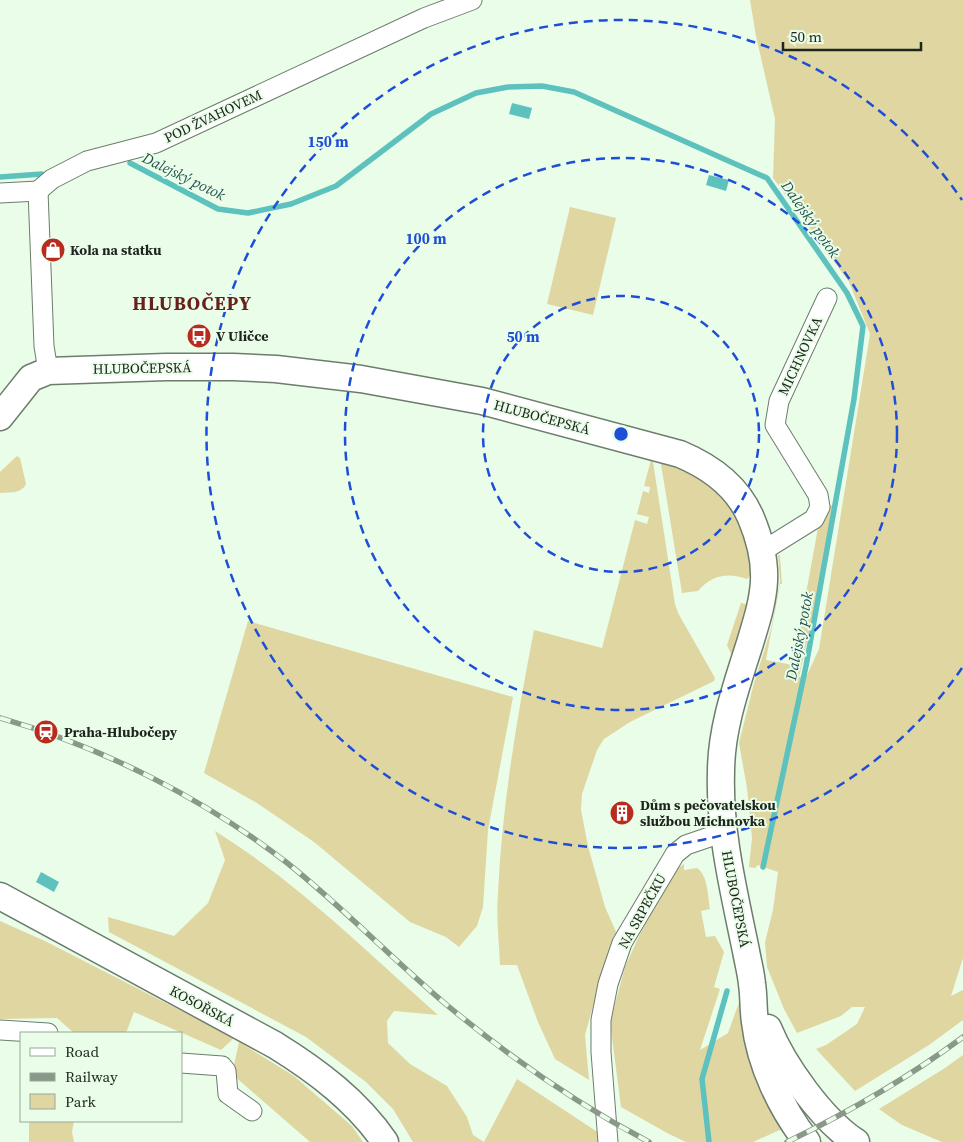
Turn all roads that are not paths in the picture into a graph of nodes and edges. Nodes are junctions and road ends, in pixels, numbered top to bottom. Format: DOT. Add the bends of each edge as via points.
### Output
graph roads {
  1 [pos="472,0"];
  2 [pos="38,191"];
  3 [pos="0,193"];
  4 [pos="827,298"];
  5 [pos="48,371"];
  6 [pos="0,417"];
  7 [pos="761,552"];
  8 [pos="724,832"];
  9 [pos="0,896"];
  10 [pos="752,985"];
  11 [pos="0,1030"];
  12 [pos="32,1032"];
  13 [pos="182,1063"];
  14 [pos="252,1111"];
  15 [pos="386,1142"];
  16 [pos="608,1142"];
  17 [pos="806,1142"];
  18 [pos="856,1142"];
  1 -- 2 [label="street, POD ŽVAHOVEM" via="424,18 156,142 87,161 52,178"];
  2 -- 3 [label="street"];
  2 -- 5 [label="street" via="44,346"];
  4 -- 7 [label="street, MICHNOVKA" via="779,401 775,426 818,495 820,507 814,519"];
  5 -- 6 [label="street, HLUBOČEPSKÁ" via="31,378"];
  5 -- 7 [label="street, HLUBOČEPSKÁ" via="166,367 268,369 360,379 482,401 661,448 699,462 725,482 742,501 757,534"];
  7 -- 8 [label="street, HLUBOČEPSKÁ" via="764,581 759,611 724,742 720,785"];
  8 -- 10 [label="street, HLUBOČEPSKÁ"];
  8 -- 16 [label="street, NA SRPEČKU" via="686,845 675,854 622,942 608,984 601,1020 600,1052"];
  9 -- 15 [label="street, KOSOŘSKÁ" via="302,1062 360,1111"];
  10 -- 17 [label="street, HLUBOČEPSKÁ" via="755,1022 766,1063 784,1108"];
  10 -- 18 [label="street, HLUBOČEPSKÁ" via="781,1057 825,1114"];
  11 -- 12 [label="street"];
  13 -- 14 [label="street" via="222,1066 226,1071 228,1094"];
}
